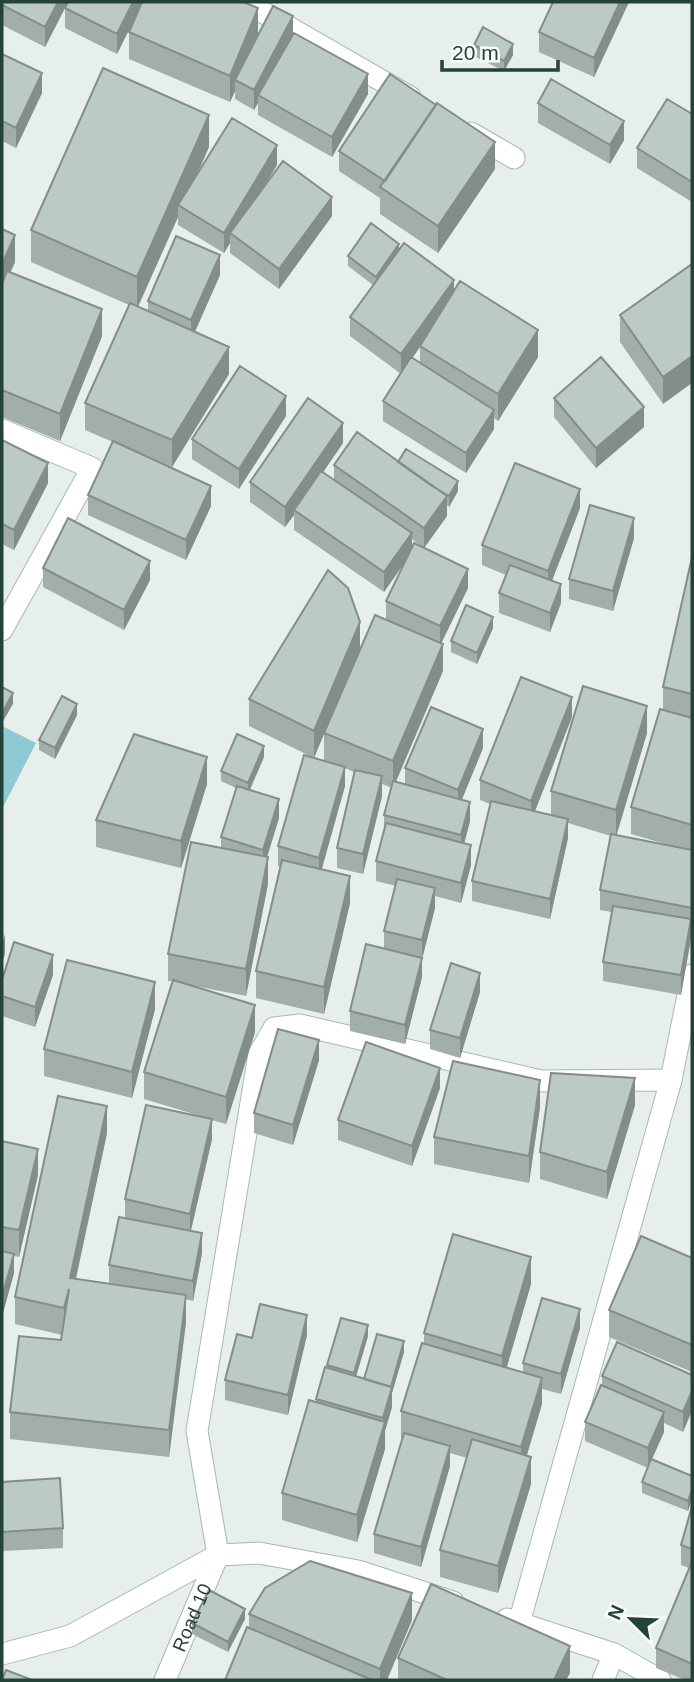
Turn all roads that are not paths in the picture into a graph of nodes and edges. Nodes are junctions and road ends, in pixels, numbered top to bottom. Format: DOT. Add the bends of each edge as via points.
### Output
graph roads {
  1 [pos="245,2"];
  2 [pos="433,110"];
  3 [pos="456,124"];
  4 [pos="514,158"];
  5 [pos="2,430"];
  6 [pos="2,630"];
  7 [pos="692,975"];
  8 [pos="671,1080"];
  9 [pos="219,1555"];
  10 [pos="519,1623"];
  11 [pos="2,1654"];
  12 [pos="614,1654"];
  13 [pos="165,1680"];
  14 [pos="603,1680"];
  15 [pos="660,1680"];
  1 -- 2 [label="street"];
  3 -- 4 [label="street"];
  5 -- 6 [label="street" via="92,468"];
  7 -- 8 [label="street"];
  8 -- 9 [label="street" via="541,1081 300,1025 274,1028 259,1054 197,1431"];
  8 -- 10 [label="street"];
  9 -- 10 [label="street" via="259,1553 358,1571"];
  9 -- 11 [label="street" via="70,1636"];
  9 -- 13 [label="street, Road 10"];
  10 -- 12 [label="street"];
  12 -- 14 [label="street"];
  12 -- 15 [label="street"];
}
